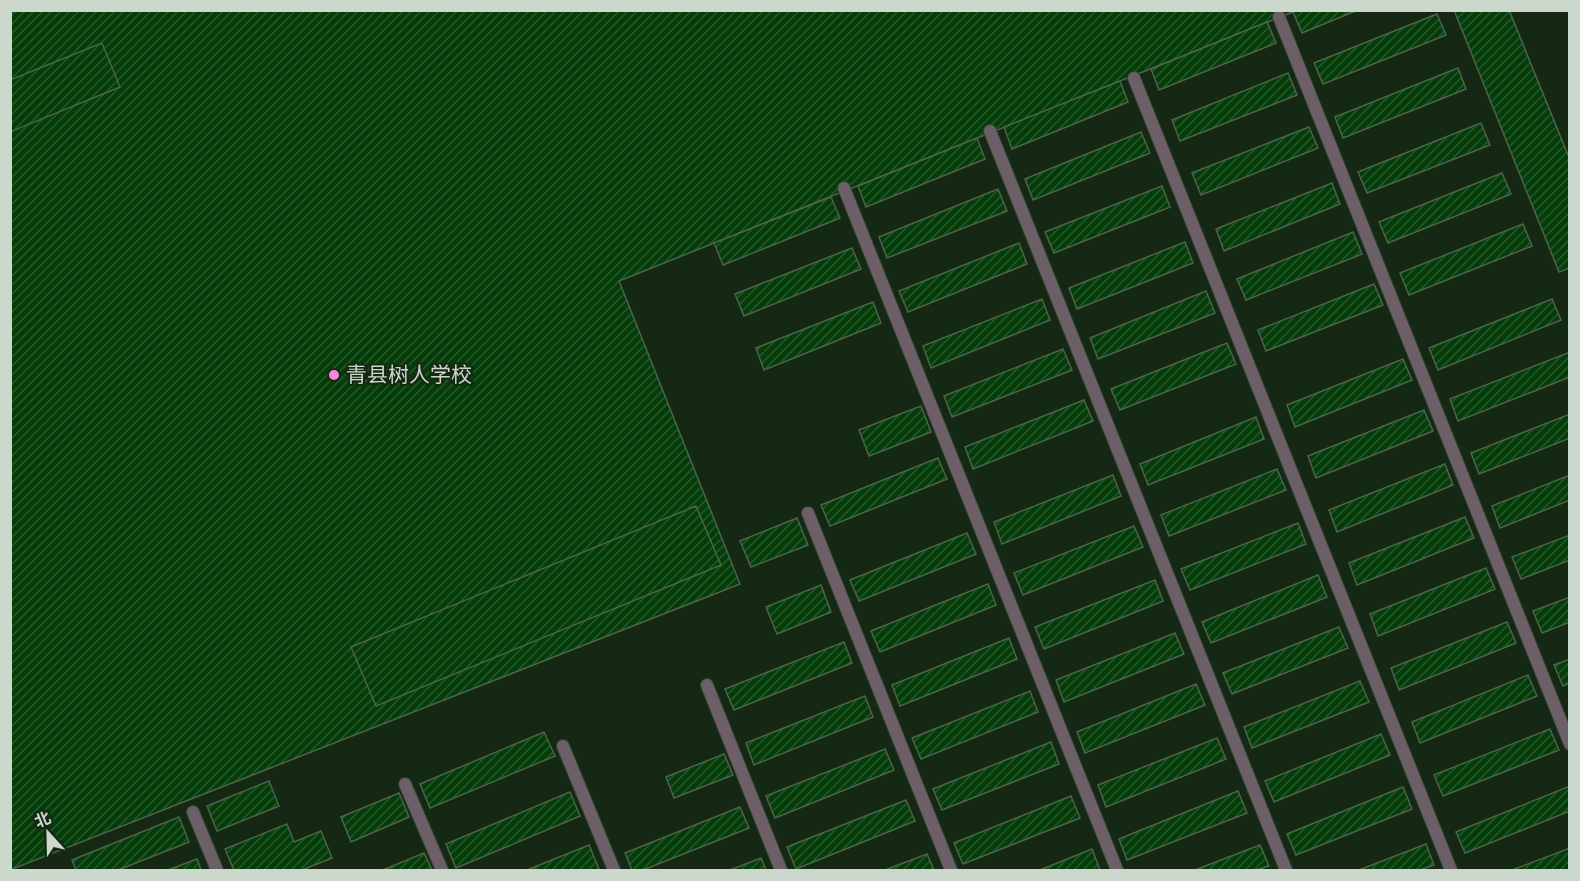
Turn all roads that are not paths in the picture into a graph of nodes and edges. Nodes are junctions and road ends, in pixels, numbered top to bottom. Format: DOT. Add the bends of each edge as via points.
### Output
graph roads {
  1 [pos="1279,17"];
  2 [pos="1134,78"];
  3 [pos="990,132"];
  4 [pos="844,188"];
  5 [pos="808,513"];
  6 [pos="707,685"];
  7 [pos="1569,744"];
  8 [pos="563,746"];
  9 [pos="405,784"];
  10 [pos="193,812"];
  11 [pos="217,870"];
  12 [pos="442,870"];
  13 [pos="614,870"];
  14 [pos="780,870"];
  15 [pos="951,870"];
  16 [pos="1117,870"];
  17 [pos="1286,870"];
  18 [pos="1451,870"];
  1 -- 7 [label="lane"];
  2 -- 18 [label="lane"];
  3 -- 17 [label="lane"];
  4 -- 16 [label="lane"];
  5 -- 15 [label="lane"];
  6 -- 14 [label="lane"];
  8 -- 13 [label="lane"];
  9 -- 12 [label="lane"];
  10 -- 11 [label="lane"];
}
